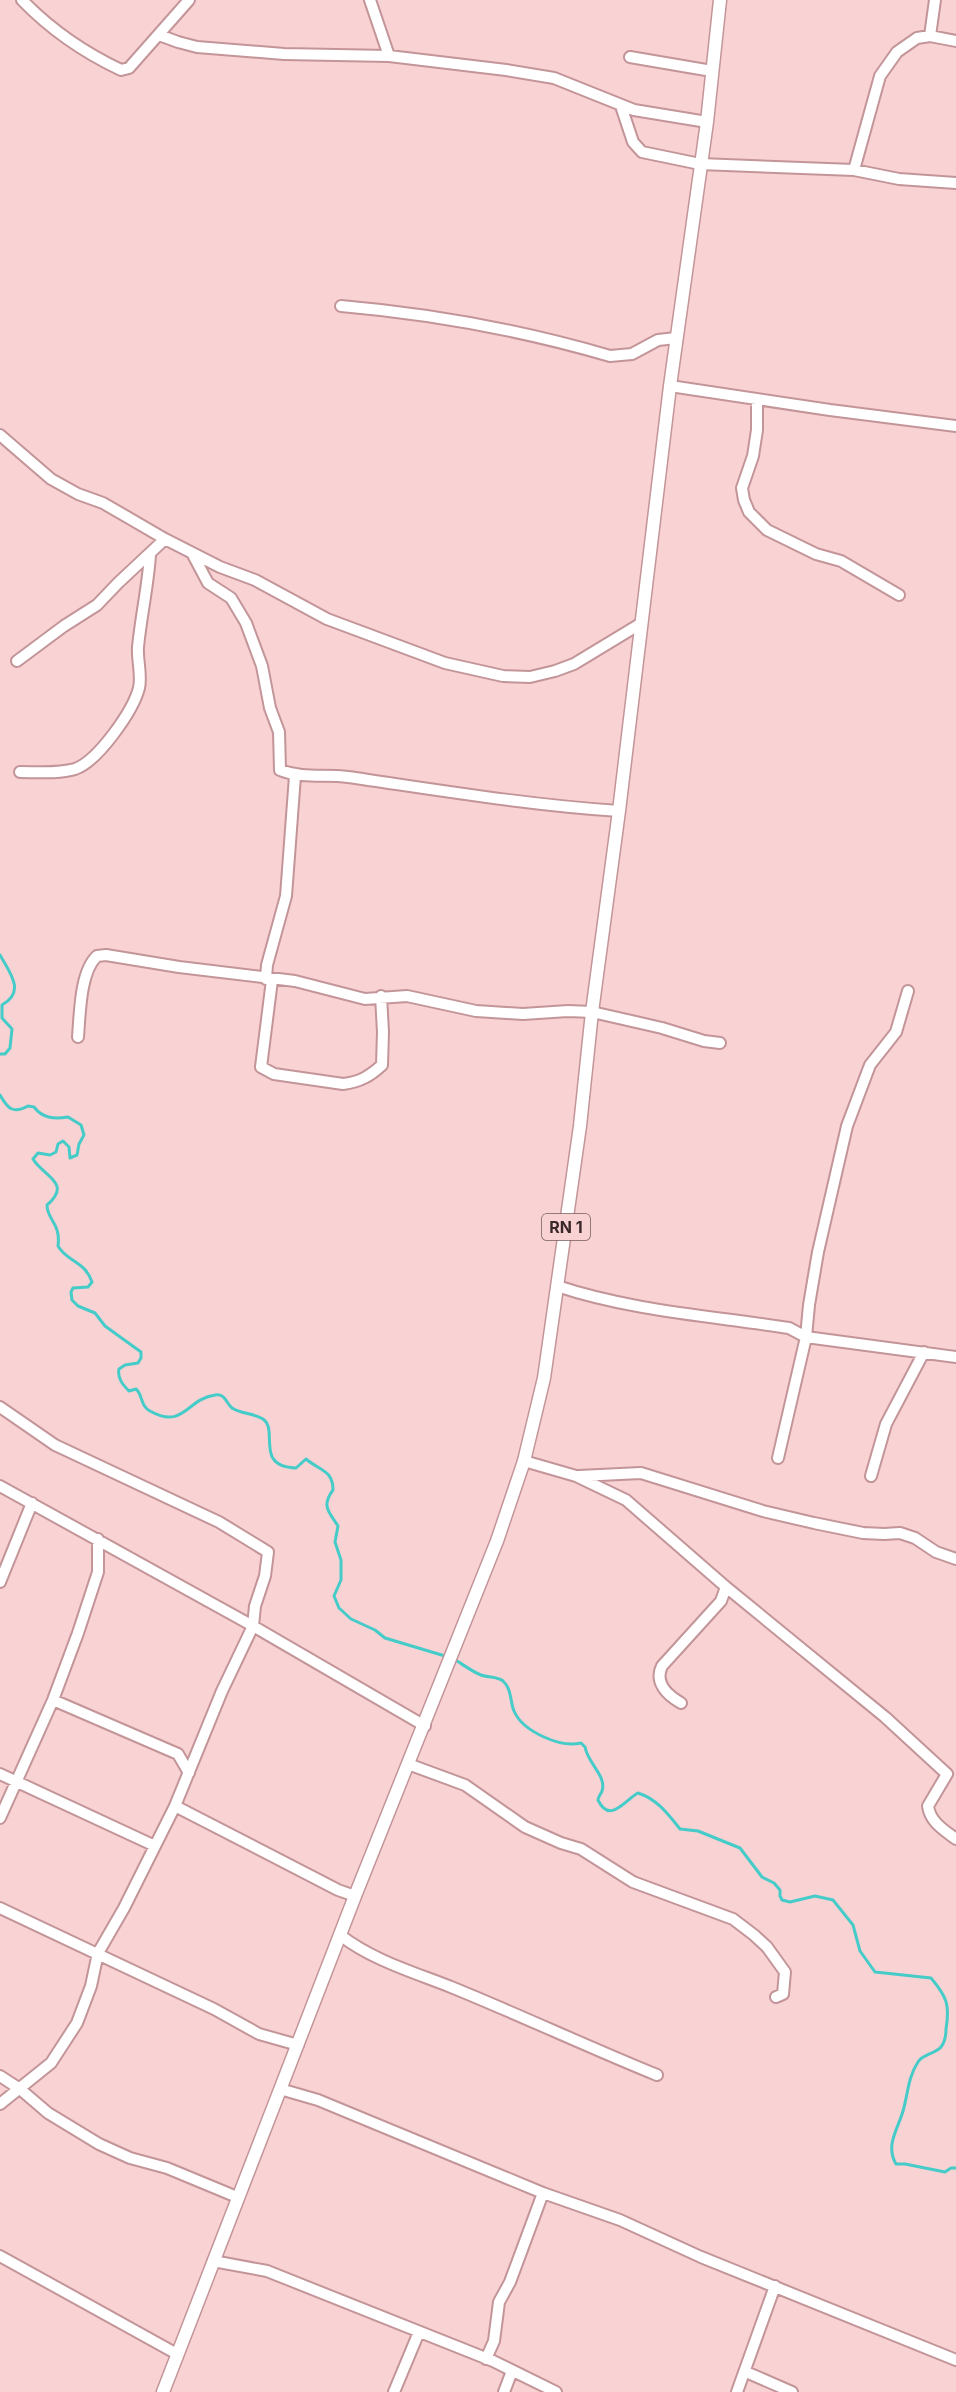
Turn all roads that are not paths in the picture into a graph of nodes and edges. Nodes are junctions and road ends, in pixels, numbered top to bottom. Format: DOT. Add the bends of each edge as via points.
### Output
graph roads {
  1 [pos="22,0"];
  2 [pos="189,0"];
  3 [pos="370,0"];
  4 [pos="720,0"];
  5 [pos="935,0"];
  6 [pos="159,35"];
  7 [pos="930,36"];
  8 [pos="956,41"];
  9 [pos="389,57"];
  10 [pos="630,57"];
  11 [pos="712,71"];
  12 [pos="621,106"];
  13 [pos="707,122"];
  14 [pos="700,164"];
  15 [pos="854,170"];
  16 [pos="956,183"];
  17 [pos="341,306"];
  18 [pos="676,338"];
  19 [pos="670,386"];
  20 [pos="757,400"];
  21 [pos="956,426"];
  22 [pos="0,435"];
  23 [pos="165,539"];
  24 [pos="192,554"];
  25 [pos="150,555"];
  26 [pos="899,595"];
  27 [pos="640,624"];
  28 [pos="17,661"];
  29 [pos="20,772"];
  30 [pos="295,776"];
  31 [pos="619,811"];
  32 [pos="269,979"];
  33 [pos="908,991"];
  34 [pos="381,996"];
  35 [pos="592,1012"];
  36 [pos="78,1037"];
  37 [pos="720,1043"];
  38 [pos="557,1286"];
  39 [pos="806,1336"];
  40 [pos="924,1352"];
  41 [pos="956,1357"];
  42 [pos="0,1407"];
  43 [pos="778,1458"];
  44 [pos="524,1461"];
  45 [pos="576,1476"];
  46 [pos="871,1476"];
  47 [pos="0,1486"];
  48 [pos="32,1503"];
  49 [pos="98,1539"];
  50 [pos="956,1559"];
  51 [pos="0,1582"];
  52 [pos="726,1587"];
  53 [pos="252,1626"];
  54 [pos="54,1700"];
  55 [pos="681,1703"];
  56 [pos="424,1726"];
  57 [pos="408,1764"];
  58 [pos="952,1771"];
  59 [pos="189,1773"];
  60 [pos="0,1774"];
  61 [pos="16,1782"];
  62 [pos="176,1806"];
  63 [pos="0,1818"];
  64 [pos="956,1839"];
  65 [pos="155,1845"];
  66 [pos="355,1896"];
  67 [pos="0,1908"];
  68 [pos="340,1935"];
  69 [pos="98,1953"];
  70 [pos="776,1997"];
  71 [pos="298,2045"];
  72 [pos="657,2075"];
  73 [pos="0,2076"];
  74 [pos="20,2089"];
  75 [pos="280,2089"];
  76 [pos="0,2103"];
  77 [pos="543,2193"];
  78 [pos="237,2197"];
  79 [pos="0,2256"];
  80 [pos="213,2261"];
  81 [pos="775,2286"];
  82 [pos="419,2332"];
  83 [pos="177,2354"];
  84 [pos="486,2359"];
  85 [pos="956,2360"];
  86 [pos="512,2371"];
  87 [pos="746,2372"];
  88 [pos="162,2392"];
  89 [pos="394,2392"];
  90 [pos="504,2392"];
  91 [pos="556,2392"];
  92 [pos="737,2392"];
  93 [pos="792,2392"];
  1 -- 6 [label="street" via="42,21 121,70 129,68"];
  2 -- 6 [label="street"];
  3 -- 9 [label="street"];
  4 -- 11 [label="main road, RN 1"];
  5 -- 7 [label="street"];
  6 -- 9 [label="street" via="197,46 284,54"];
  7 -- 8 [label="street"];
  7 -- 15 [label="street" via="917,38 897,52 880,76"];
  9 -- 12 [label="street" via="554,78"];
  10 -- 11 [label="street"];
  11 -- 13 [label="main road, RN 1"];
  12 -- 13 [label="street"];
  12 -- 14 [label="street" via="642,152"];
  13 -- 14 [label="main road, RN 1"];
  14 -- 15 [label="street"];
  14 -- 18 [label="main road, RN 1"];
  15 -- 16 [label="street" via="899,179"];
  17 -- 18 [label="street" via="468,322 610,356 632,354 658,340"];
  18 -- 19 [label="main road, RN 1"];
  19 -- 20 [label="street"];
  19 -- 27 [label="main road, RN 1"];
  20 -- 21 [label="street"];
  20 -- 26 [label="street" via="753,456 742,488 749,512 767,530 816,554 841,561"];
  22 -- 23 [label="street" via="51,478"];
  23 -- 24 [label="street"];
  23 -- 25 [label="street"];
  24 -- 27 [label="street" via="255,580 327,619 445,663 503,676 530,677 574,664"];
  24 -- 30 [label="street" via="208,583 231,598 246,623 279,732 280,770"];
  25 -- 28 [label="street" via="97,605"];
  25 -- 29 [label="street" via="138,648 140,686 133,704 89,761 75,769"];
  27 -- 31 [label="main road, RN 1"];
  30 -- 31 [label="street" via="347,777"];
  30 -- 32 [label="street" via="286,896 267,965"];
  31 -- 35 [label="main road, RN 1"];
  32 -- 34 [label="street" via="295,981 365,999"];
  32 -- 34 [label="street" via="261,1067 274,1074 343,1084 368,1077 382,1065"];
  32 -- 36 [label="street" via="97,956 89,964 84,984"];
  33 -- 39 [label="street" via="896,1032 870,1065 846,1126 818,1252"];
  34 -- 35 [label="street" via="407,996 500,1013"];
  35 -- 37 [label="street"];
  35 -- 38 [label="main road, RN 1"];
  38 -- 39 [label="street" via="641,1308 789,1328"];
  38 -- 44 [label="main road, RN 1" via="544,1378"];
  39 -- 40 [label="street"];
  39 -- 43 [label="street"];
  40 -- 41 [label="street"];
  40 -- 46 [label="street" via="886,1424"];
  42 -- 53 [label="street" via="55,1445 219,1522 268,1552"];
  44 -- 45 [label="street"];
  44 -- 56 [label="main road, RN 1"];
  45 -- 50 [label="street" via="641,1473 814,1523 862,1533 900,1533"];
  45 -- 52 [label="street" via="626,1500"];
  47 -- 48 [label="street"];
  48 -- 49 [label="street"];
  48 -- 51 [label="street"];
  49 -- 53 [label="street"];
  49 -- 54 [label="street" via="98,1572"];
  52 -- 55 [label="street" via="721,1601 658,1674 671,1697"];
  52 -- 58 [label="street"];
  53 -- 56 [label="street"];
  53 -- 59 [label="street"];
  54 -- 59 [label="street" via="178,1754"];
  54 -- 61 [label="street"];
  56 -- 57 [label="main road, RN 1"];
  57 -- 66 [label="main road, RN 1"];
  57 -- 70 [label="street" via="465,1785 525,1827 581,1849 633,1882 733,1919 754,1935 785,1972 783,1994"];
  58 -- 64 [label="street" via="928,1806 932,1820"];
  59 -- 62 [label="street"];
  60 -- 61 [label="street"];
  61 -- 63 [label="street"];
  61 -- 65 [label="street"];
  62 -- 65 [label="street"];
  62 -- 66 [label="street"];
  65 -- 69 [label="street"];
  66 -- 68 [label="main road, RN 1"];
  67 -- 69 [label="street"];
  68 -- 71 [label="main road, RN 1"];
  68 -- 72 [label="street" via="356,1948 408,1971"];
  69 -- 71 [label="street" via="258,2034"];
  69 -- 74 [label="street" via="77,2023 51,2063"];
  71 -- 75 [label="main road, RN 1"];
  73 -- 74 [label="street"];
  74 -- 76 [label="street"];
  74 -- 78 [label="street" via="48,2113 99,2144"];
  75 -- 77 [label="street" via="318,2100"];
  75 -- 78 [label="main road, RN 1"];
  77 -- 81 [label="street" via="620,2220"];
  77 -- 84 [label="street" via="500,2302 494,2341"];
  78 -- 80 [label="main road, RN 1"];
  79 -- 83 [label="street"];
  80 -- 82 [label="street" via="267,2271"];
  80 -- 83 [label="main road, RN 1"];
  81 -- 85 [label="street"];
  81 -- 87 [label="street"];
  82 -- 84 [label="street"];
  82 -- 89 [label="street"];
  83 -- 88 [label="main road, RN 1"];
  84 -- 86 [label="street"];
  86 -- 90 [label="street"];
  86 -- 91 [label="street"];
  87 -- 92 [label="street"];
  87 -- 93 [label="street"];
}
